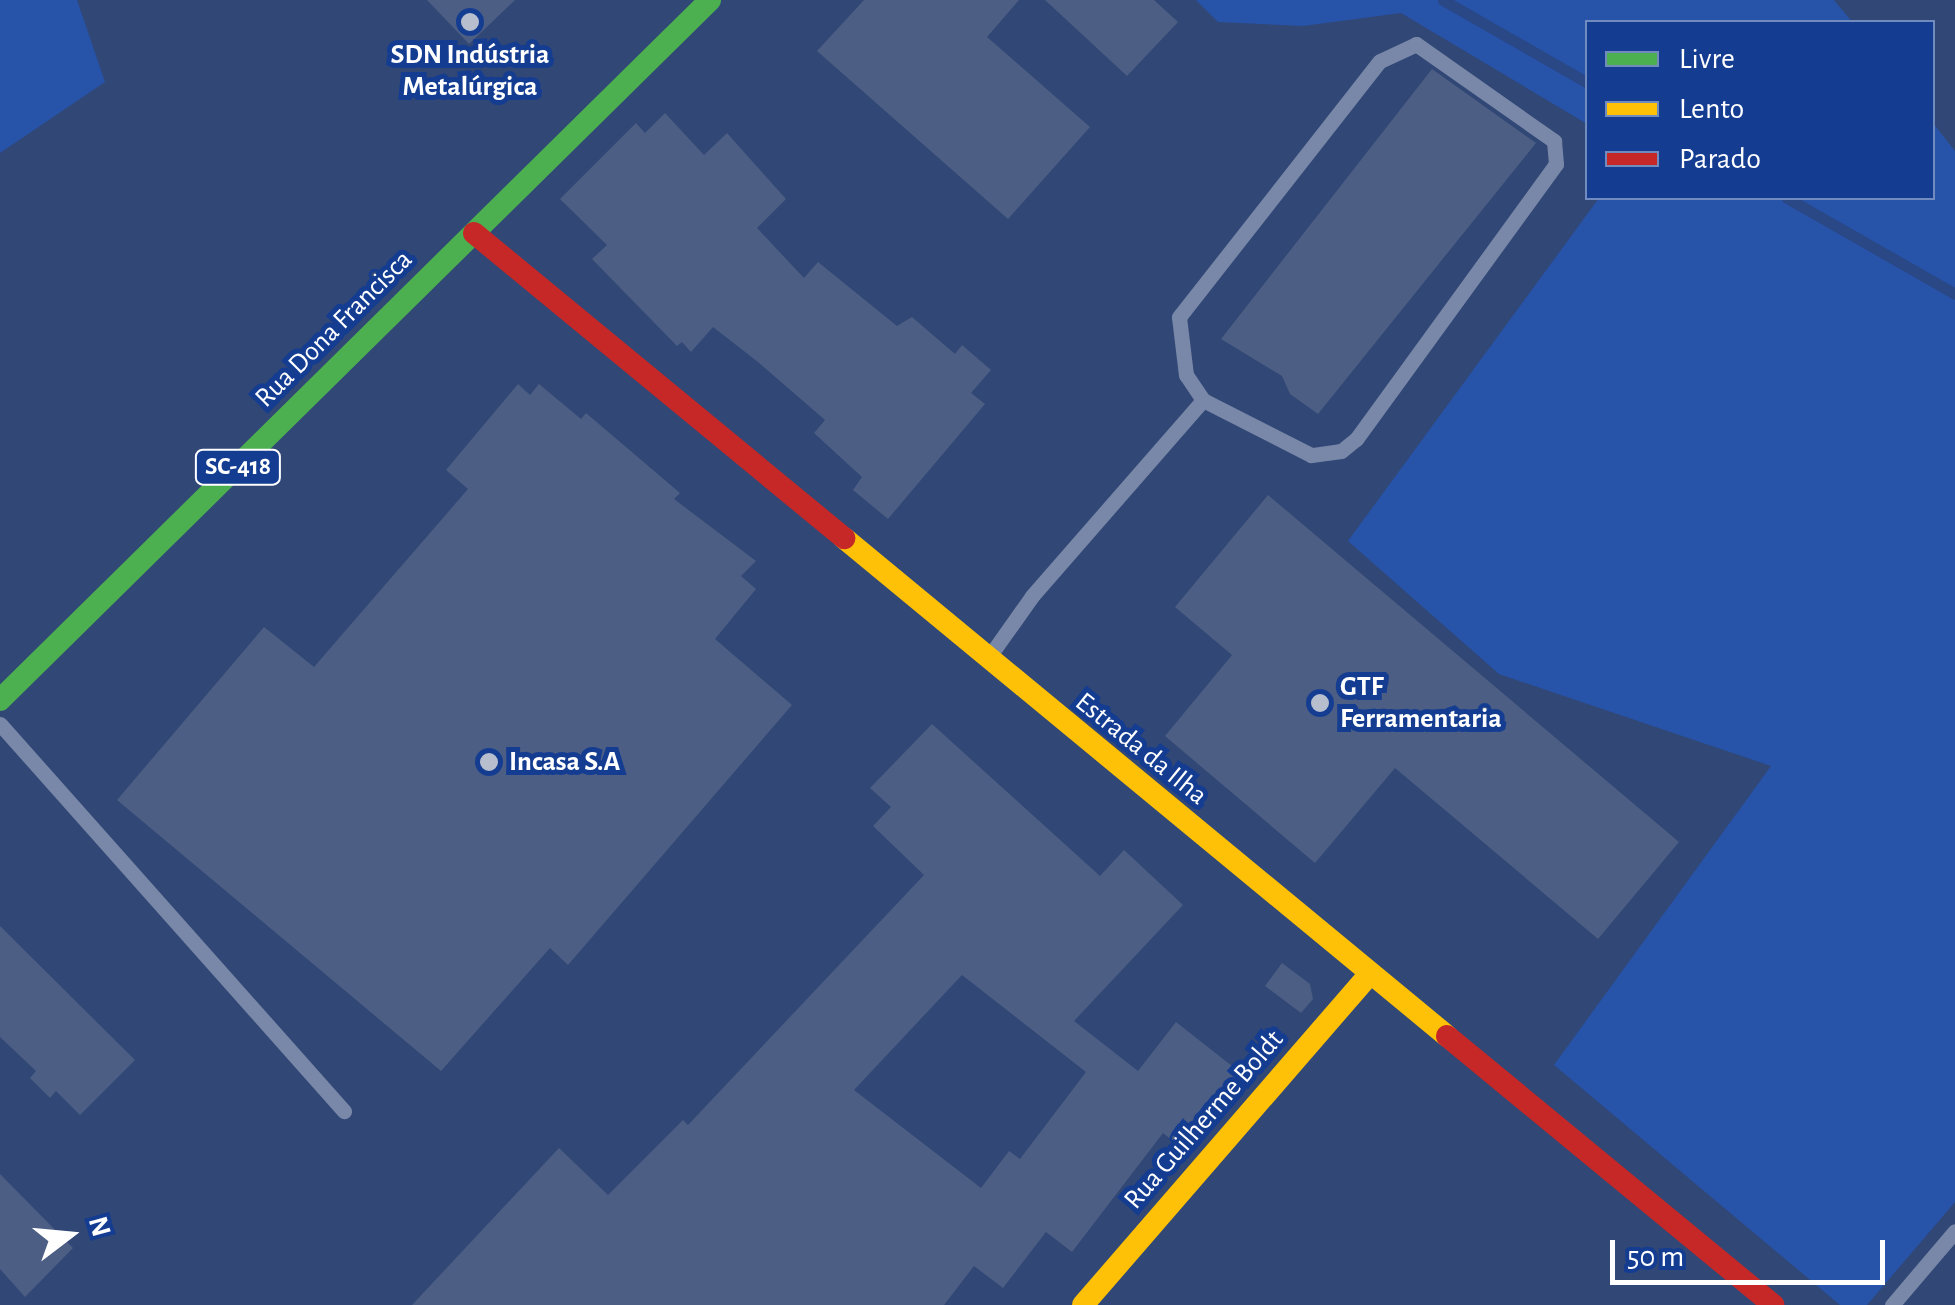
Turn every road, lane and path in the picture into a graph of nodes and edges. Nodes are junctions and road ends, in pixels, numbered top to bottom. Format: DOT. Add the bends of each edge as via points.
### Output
graph roads {
  1 [pos="710,0"];
  2 [pos="474,234"];
  3 [pos="1203,400"];
  4 [pos="986,661"];
  5 [pos="0,700"];
  6 [pos="0,724"];
  7 [pos="1370,974"];
  8 [pos="344,1111"];
  9 [pos="1955,1231"];
  10 [pos="1083,1305"];
  11 [pos="1773,1305"];
  12 [pos="1892,1305"];
  1 -- 2 [label="street, Rua Dona Francisca / SC-418"];
  2 -- 4 [label="street, Estrada da Ilha"];
  2 -- 5 [label="street, Rua Dona Francisca / SC-418"];
  3 -- 3 [label="lane" via="1311,455 1341,451 1556,164 1554,141 1428,48 1402,47 1380,61 1179,317 1186,376"];
  3 -- 4 [label="lane" via="1032,596"];
  4 -- 7 [label="street, Estrada da Ilha"];
  6 -- 8 [label="lane"];
  7 -- 10 [label="street, Rua Guilherme Boldt"];
  7 -- 11 [label="street, Estrada da Ilha"];
  9 -- 12 [label="lane"];
}
